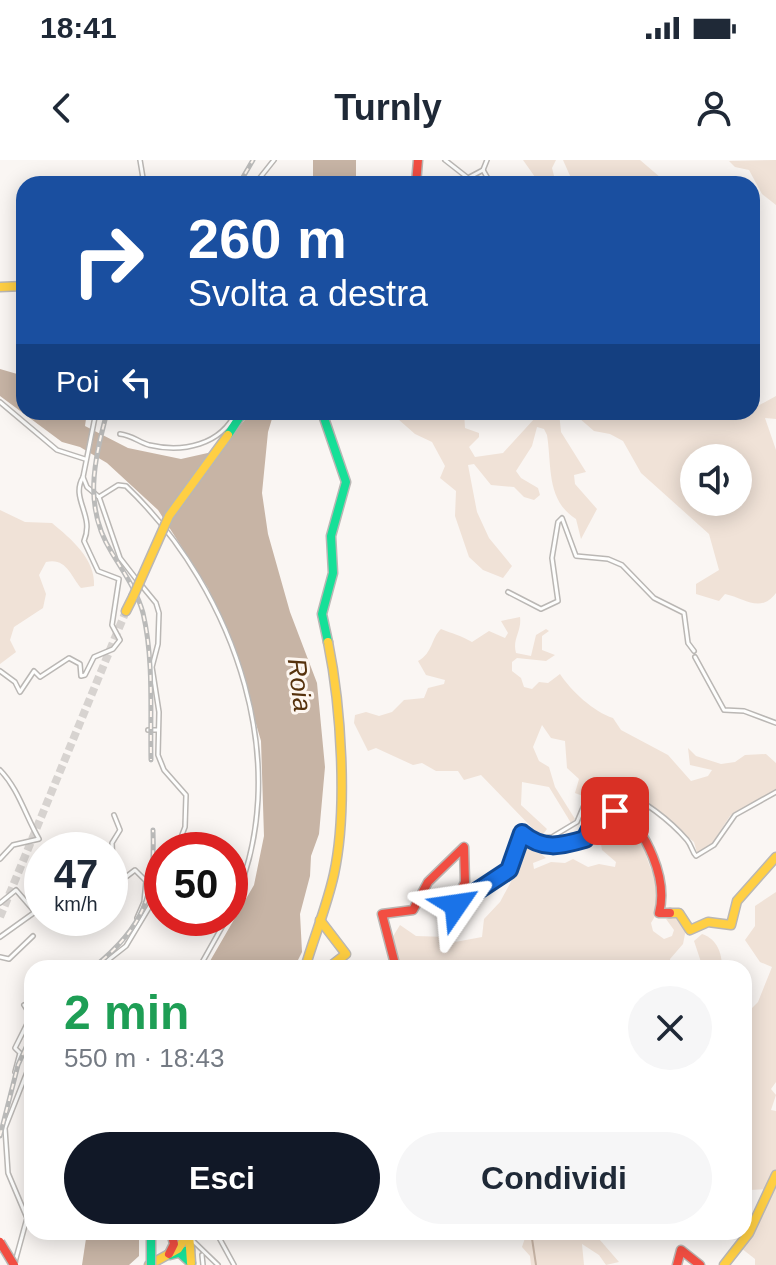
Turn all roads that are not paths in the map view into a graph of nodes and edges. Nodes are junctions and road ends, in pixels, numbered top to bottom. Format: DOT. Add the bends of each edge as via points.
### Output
graph roads {
  1 [pos="274,160"];
  2 [pos="445,160"];
  3 [pos="487,160"];
  4 [pos="483,170"];
  5 [pos="261,176"];
  6 [pos="465,176"];
  7 [pos="472,176"];
  8 [pos="486,176"];
  9 [pos="0,402"];
  10 [pos="16,415"];
  11 [pos="21,420"];
  12 [pos="95,420"];
  13 [pos="234,420"];
  14 [pos="237,420"];
  15 [pos="325,420"];
  16 [pos="120,434"];
  17 [pos="85,458"];
  18 [pos="83,477"];
  19 [pos="99,497"];
  20 [pos="508,592"];
  21 [pos="126,611"];
  22 [pos="694,651"];
  23 [pos="695,657"];
  24 [pos="0,671"];
  25 [pos="776,723"];
  26 [pos="148,730"];
  27 [pos="158,730"];
  28 [pos="0,770"];
  29 [pos="776,792"];
  30 [pos="114,815"];
  31 [pos="183,832"];
  32 [pos="522,833"];
  33 [pos="776,857"];
  34 [pos="0,859"];
  35 [pos="248,867"];
  36 [pos="144,878"];
  37 [pos="144,902"];
  38 [pos="0,903"];
  39 [pos="144,917"];
  40 [pos="137,918"];
  41 [pos="320,919"];
  42 [pos="33,936"];
  43 [pos="217,936"];
  44 [pos="0,937"];
  45 [pos="0,957"];
  46 [pos="110,960"];
  47 [pos="203,960"];
  48 [pos="307,960"];
  49 [pos="338,960"];
  50 [pos="394,960"];
  51 [pos="24,1030"];
  52 [pos="24,1076"];
  53 [pos="776,1175"];
  54 [pos="24,1213"];
  55 [pos="752,1227"];
  56 [pos="24,1229"];
  57 [pos="152,1240"];
  58 [pos="173,1240"];
  59 [pos="191,1240"];
  60 [pos="220,1240"];
  61 [pos="744,1240"];
  62 [pos="0,1242"];
  63 [pos="179,1252"];
  64 [pos="169,1255"];
  65 [pos="202,1255"];
  66 [pos="15,1262"];
  67 [pos="153,1263"];
  68 [pos="191,1264"];
  69 [pos="234,1264"];
  70 [pos="173,1265"];
  71 [pos="203,1265"];
  72 [pos="218,1265"];
  73 [pos="241,1265"];
  74 [pos="677,1265"];
  75 [pos="700,1265"];
  76 [pos="724,1265"];
  1 -- 5 [label="street"];
  2 -- 6 [label="street"];
  3 -- 4 [label="street"];
  4 -- 7 [label="street"];
  4 -- 8 [label="street"];
  9 -- 10 [label="street"];
  11 -- 17 [label="street" via="57,450"];
  12 -- 17 [label="street"];
  13 -- 16 [label="street" via="205,444 154,446"];
  14 -- 21 [label="main road, bridge" via="169,516"];
  15 -- 41 [label="main road" via="346,482 331,536 333,573 322,614 339,698 339,827 334,873"];
  17 -- 18 [label="street"];
  18 -- 19 [label="street"];
  18 -- 24 [label="street" via="79,490 90,527 84,541 98,571 119,579 112,625 120,640 94,657 85,675 69,658 40,677 34,671 20,692"];
  19 -- 27 [label="street" via="120,558 158,608 152,667"];
  19 -- 35 [label="street" via="126,486 179,550 222,625 248,698 259,757 259,813"];
  20 -- 22 [label="street" via="541,609 558,601 552,558 562,518 576,556 622,565 654,598 684,613"];
  23 -- 25 [label="street" via="724,710"];
  26 -- 27 [label="street"];
  27 -- 31 [label="street" via="160,762 186,795"];
  28 -- 34 [label="street" via="39,839 13,845"];
  29 -- 32 [label="street" via="735,815 714,845 696,856 685,838 643,800 614,786 585,803 577,822 552,837"];
  30 -- 36 [label="street" via="120,830 112,845 114,886 135,870"];
  32 -- 33 [label="main road" via="540,845 561,847 585,839 596,819 615,811 626,813 650,847 663,893 659,913 677,912 689,930 708,922 731,925 737,901"];
  32 -- 50 [label="main road" via="509,870 483,890 453,905 465,882 465,847 427,883 413,910 384,912"];
  37 -- 40 [label="street"];
  38 -- 44 [label="street" via="16,890 35,912"];
  39 -- 46 [label="street" via="121,953"];
  41 -- 48 [label="main road"];
  41 -- 49 [label="main road" via="346,954"];
  42 -- 45 [label="street" via="9,959"];
  43 -- 47 [label="street"];
  51 -- 52 [label="street" via="15,1048 20,1054 17,1073"];
  52 -- 54 [label="street" via="5,1128 8,1173"];
  53 -- 55 [label="main road"];
  56 -- 66 [label="street"];
  57 -- 67 [label="main road, bridge"];
  58 -- 64 [label="main road"];
  59 -- 63 [label="main road"];
  59 -- 63 [label="main road"];
  59 -- 68 [label="main road"];
  59 -- 72 [label="street"];
  60 -- 69 [label="street"];
  61 -- 76 [label="main road"];
  62 -- 66 [label="main road, bridge"];
  63 -- 64 [label="main road"];
  63 -- 68 [label="main road"];
  64 -- 67 [label="main road"];
  65 -- 71 [label="street"];
  67 -- 70 [label="main road"];
  69 -- 73 [label="street"];
  74 -- 75 [label="main road" via="681,1250"];
}
